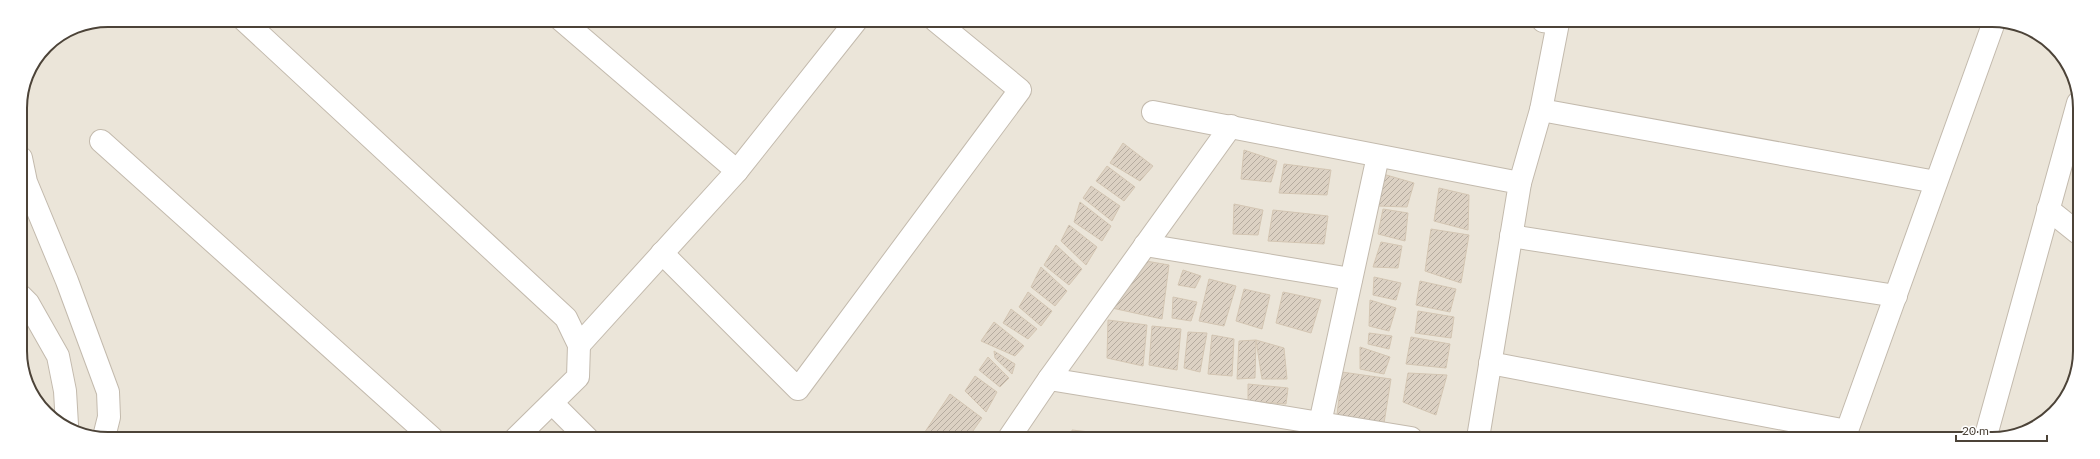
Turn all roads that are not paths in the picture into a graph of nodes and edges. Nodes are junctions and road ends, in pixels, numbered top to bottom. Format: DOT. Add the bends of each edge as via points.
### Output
graph roads {
  1 [pos="252,27"];
  2 [pos="570,27"];
  3 [pos="851,27"];
  4 [pos="943,27"];
  5 [pos="1557,27"];
  6 [pos="1992,27"];
  7 [pos="1541,110"];
  8 [pos="1153,112"];
  9 [pos="2073,121"];
  10 [pos="1231,126"];
  11 [pos="101,141"];
  12 [pos="1378,156"];
  13 [pos="737,171"];
  14 [pos="1936,182"];
  15 [pos="1520,183"];
  16 [pos="27,190"];
  17 [pos="2048,209"];
  18 [pos="2073,229"];
  19 [pos="1511,236"];
  20 [pos="1145,245"];
  21 [pos="662,253"];
  22 [pos="1351,278"];
  23 [pos="1896,296"];
  24 [pos="27,302"];
  25 [pos="579,345"];
  26 [pos="1490,363"];
  27 [pos="1049,379"];
  28 [pos="552,403"];
  29 [pos="67,421"];
  30 [pos="1318,431"];
  31 [pos="105,432"];
  32 [pos="425,432"];
  33 [pos="522,432"];
  34 [pos="576,432"];
  35 [pos="1013,432"];
  36 [pos="1331,432"];
  37 [pos="1479,432"];
  38 [pos="1830,432"];
  39 [pos="1846,432"];
  40 [pos="1987,432"];
  1 -- 25 [label="street" via="566,318"];
  2 -- 13 [label="street"];
  3 -- 13 [label="street"];
  4 -- 21 [label="street" via="1020,90 798,389"];
  5 -- 7 [label="street"];
  6 -- 14 [label="street"];
  7 -- 14 [label="street"];
  7 -- 15 [label="street"];
  8 -- 10 [label="street"];
  9 -- 17 [label="street"];
  10 -- 12 [label="street"];
  10 -- 20 [label="street"];
  11 -- 32 [label="street"];
  12 -- 15 [label="street"];
  12 -- 22 [label="street"];
  13 -- 21 [label="street"];
  14 -- 23 [label="street"];
  15 -- 19 [label="street"];
  16 -- 31 [label="street" via="67,281 108,392 109,417"];
  17 -- 18 [label="street"];
  17 -- 40 [label="street"];
  19 -- 23 [label="street"];
  19 -- 26 [label="street"];
  20 -- 22 [label="street"];
  20 -- 27 [label="street"];
  21 -- 25 [label="street"];
  22 -- 30 [label="street"];
  23 -- 39 [label="street"];
  24 -- 29 [label="street" via="58,356 65,391"];
  25 -- 28 [label="street" via="578,377"];
  26 -- 37 [label="street"];
  26 -- 38 [label="street"];
  27 -- 30 [label="street"];
  27 -- 35 [label="street"];
  28 -- 33 [label="street"];
  28 -- 34 [label="street"];
  30 -- 36 [label="street"];
}
